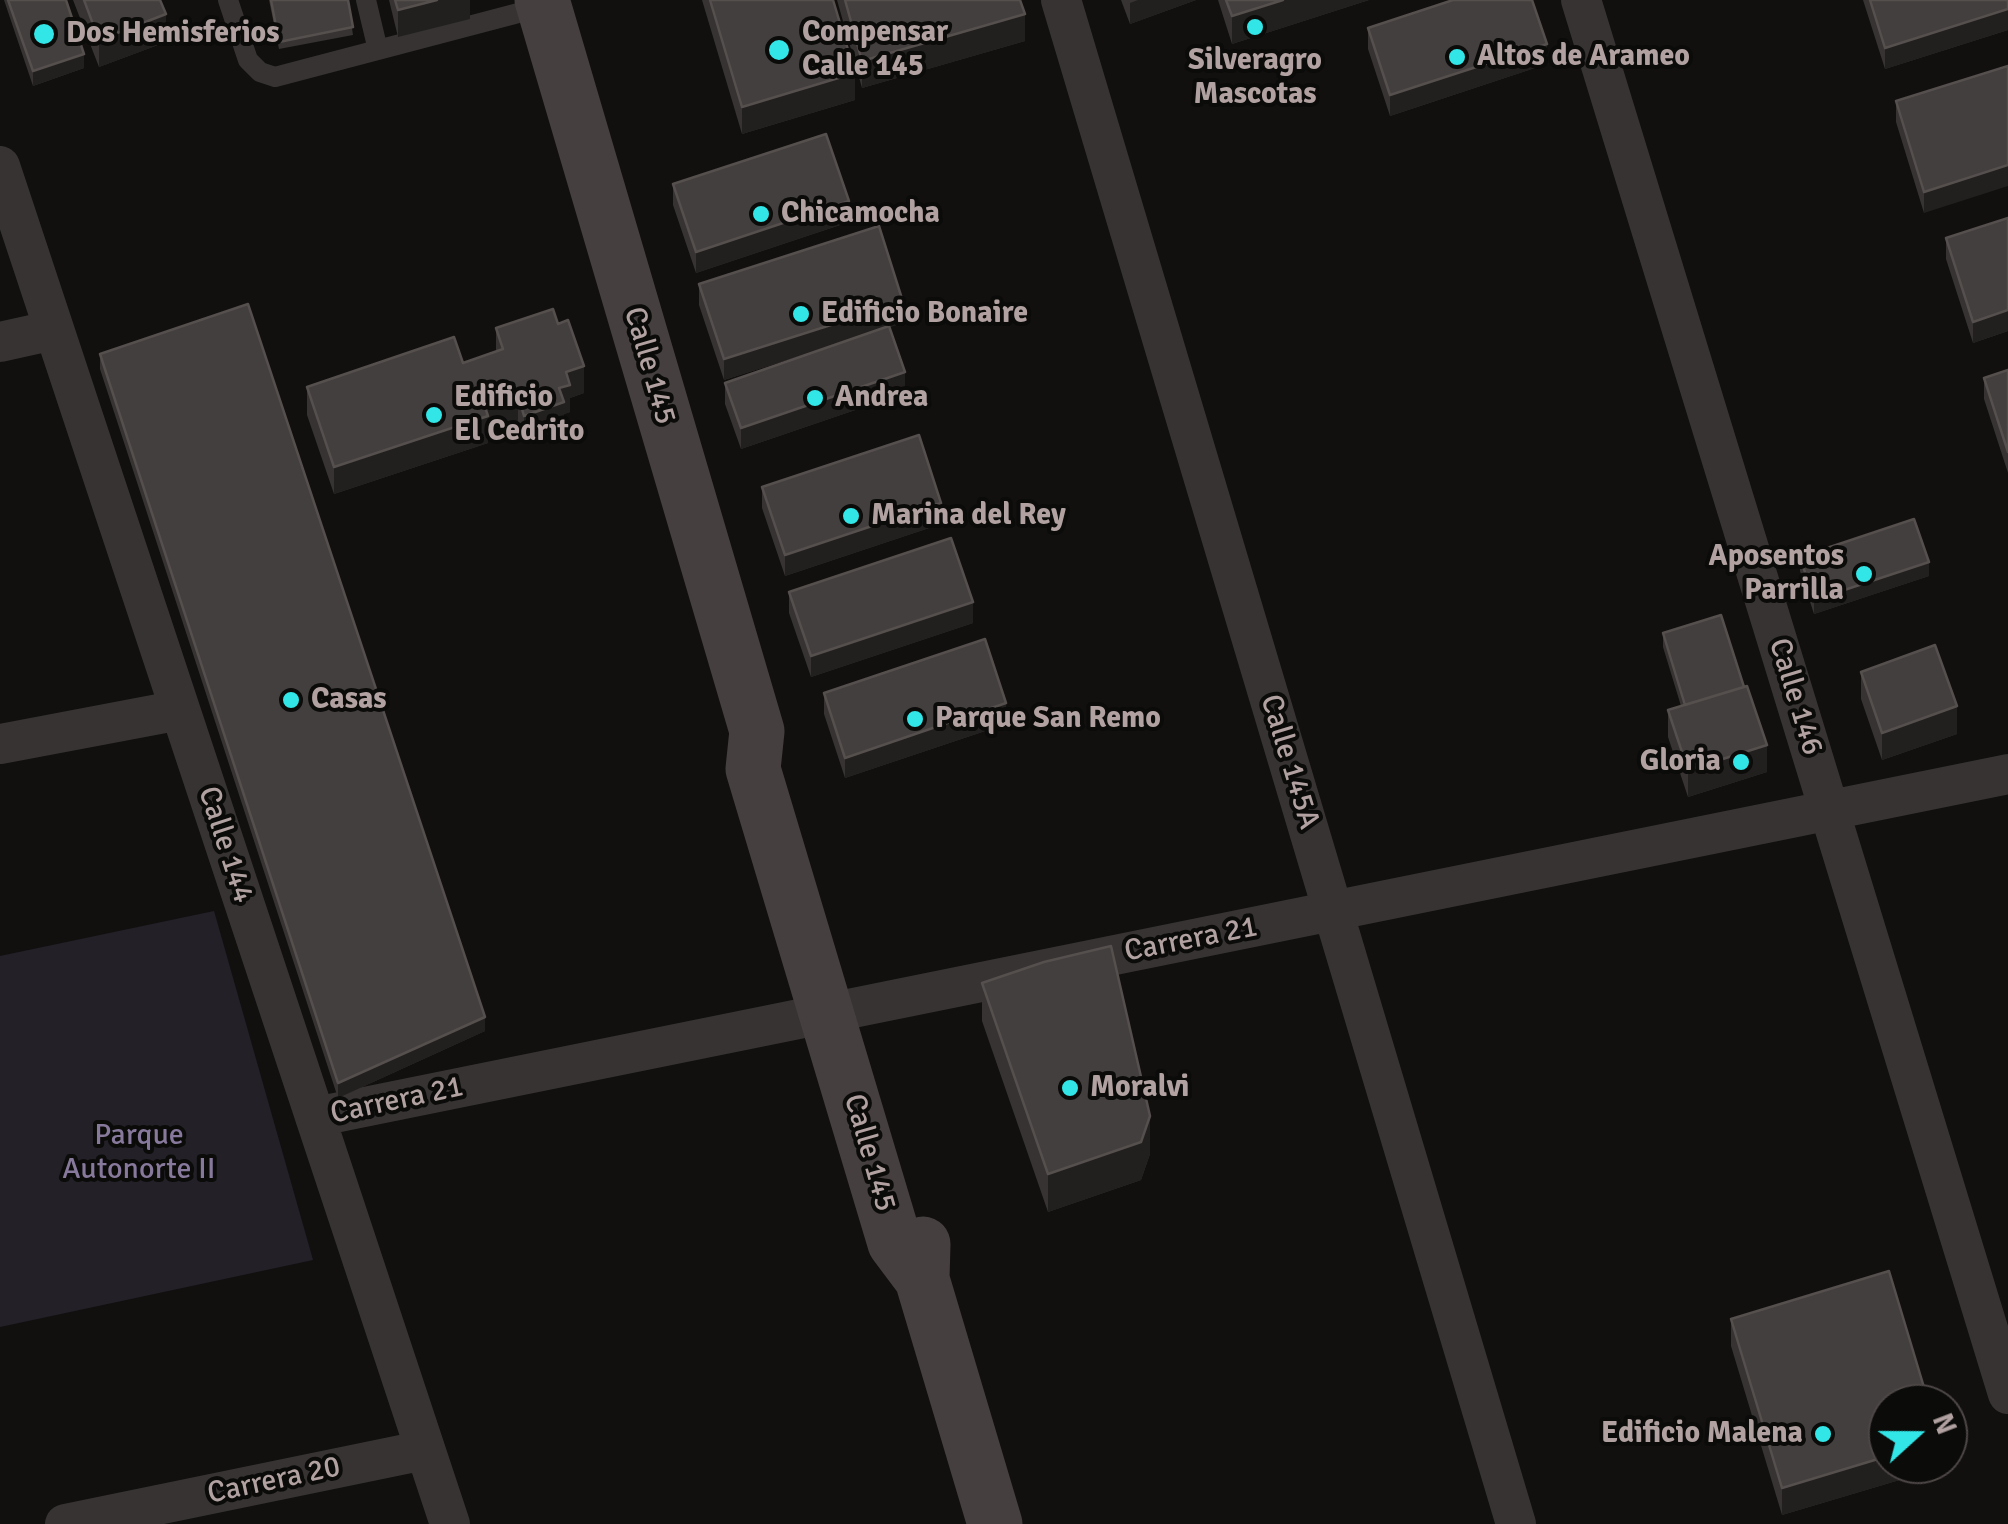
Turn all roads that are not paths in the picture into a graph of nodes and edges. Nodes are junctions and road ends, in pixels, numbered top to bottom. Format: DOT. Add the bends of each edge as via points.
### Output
graph roads {
  1 [pos="228,0"];
  2 [pos="366,0"];
  3 [pos="1061,0"];
  4 [pos="1581,0"];
  5 [pos="542,3"];
  6 [pos="378,50"];
  7 [pos="0,166"];
  8 [pos="54,330"];
  9 [pos="0,342"];
  10 [pos="180,710"];
  11 [pos="0,744"];
  12 [pos="2008,774"];
  13 [pos="1830,809"];
  14 [pos="1334,912"];
  15 [pos="843,1010"];
  16 [pos="316,1118"];
  17 [pos="2008,1394"];
  18 [pos="425,1450"];
  19 [pos="65,1524"];
  20 [pos="450,1524"];
  21 [pos="995,1524"];
  22 [pos="1516,1524"];
  1 -- 6 [label="lane" via="248,60 260,72 276,77"];
  2 -- 6 [label="lane"];
  3 -- 14 [label="street, Calle 145A"];
  4 -- 13 [label="street, Calle 146"];
  5 -- 6 [label="lane"];
  5 -- 15 [label="street, Calle 145" via="758,731 753,769"];
  7 -- 8 [label="street, Calle 144"];
  8 -- 9 [label="street"];
  8 -- 10 [label="street, Calle 144"];
  10 -- 11 [label="street"];
  10 -- 16 [label="street, Calle 144"];
  12 -- 13 [label="street, Carrera 21"];
  13 -- 14 [label="street, Carrera 21"];
  13 -- 17 [label="street, Calle 146"];
  14 -- 15 [label="street, Carrera 21"];
  14 -- 22 [label="street, Calle 145A"];
  15 -- 16 [label="street, Carrera 21"];
  15 -- 21 [label="street, Calle 145" via="895,1243 922,1279"];
  16 -- 18 [label="street, Calle 144"];
  18 -- 19 [label="street, Carrera 20"];
  18 -- 20 [label="street, Calle 144"];
}
